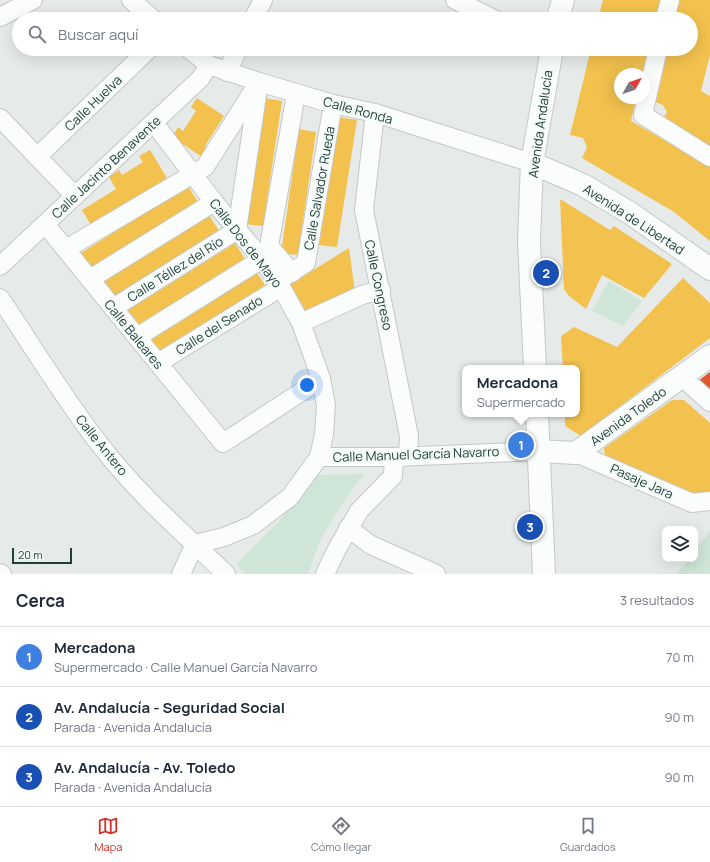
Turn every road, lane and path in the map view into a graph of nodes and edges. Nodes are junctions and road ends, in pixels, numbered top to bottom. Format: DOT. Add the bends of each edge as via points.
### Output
graph roads {
  1 [pos="33,0"];
  2 [pos="132,0"];
  3 [pos="263,0"];
  4 [pos="454,0"];
  5 [pos="563,0"];
  6 [pos="670,0"];
  7 [pos="145,12"];
  8 [pos="257,12"];
  9 [pos="479,12"];
  10 [pos="560,12"];
  11 [pos="667,12"];
  12 [pos="0,17"];
  13 [pos="142,56"];
  14 [pos="198,56"];
  15 [pos="235,56"];
  16 [pos="551,56"];
  17 [pos="656,56"];
  18 [pos="209,65"];
  19 [pos="227,72"];
  20 [pos="259,82"];
  21 [pos="296,94"];
  22 [pos="333,104"];
  23 [pos="375,113"];
  24 [pos="0,118"];
  25 [pos="154,123"];
  26 [pos="38,157"];
  27 [pos="710,157"];
  28 [pos="532,163"];
  29 [pos="193,175"];
  30 [pos="75,196"];
  31 [pos="214,202"];
  32 [pos="45,224"];
  33 [pos="237,230"];
  34 [pos="66,249"];
  35 [pos="262,259"];
  36 [pos="0,266"];
  37 [pos="710,269"];
  38 [pos="90,279"];
  39 [pos="283,280"];
  40 [pos="381,290"];
  41 [pos="0,298"];
  42 [pos="113,308"];
  43 [pos="301,323"];
  44 [pos="137,336"];
  45 [pos="710,356"];
  46 [pos="158,362"];
  47 [pos="535,365"];
  48 [pos="682,377"];
  49 [pos="321,379"];
  50 [pos="710,402"];
  51 [pos="537,417"];
  52 [pos="538,450"];
  53 [pos="576,452"];
  54 [pos="401,456"];
  55 [pos="319,457"];
  56 [pos="710,501"];
  57 [pos="348,528"];
  58 [pos="195,544"];
  59 [pos="181,574"];
  60 [pos="226,574"];
  61 [pos="325,574"];
  62 [pos="436,574"];
  63 [pos="544,574"];
  1 -- 12 [label="street"];
  2 -- 7 [label="street"];
  3 -- 8 [label="street"];
  4 -- 9 [label="street"];
  5 -- 10 [label="main road"];
  6 -- 11 [label="street"];
  13 -- 26 [label="street, Calle Huelva"];
  14 -- 18 [label="street, Calle Ronda"];
  15 -- 19 [label="street"];
  16 -- 28 [label="main road, Avenida Andalucía"];
  17 -- 27 [label="street" via="643,115"];
  18 -- 19 [label="street, Calle Ronda"];
  18 -- 25 [label="street, Calle Jacinto Benavente" via="200,79"];
  19 -- 20 [label="street, Calle Ronda"];
  20 -- 21 [label="street, Calle Ronda"];
  20 -- 29 [label="street" via="205,167"];
  20 -- 33 [label="street"];
  21 -- 22 [label="street, Calle Ronda"];
  21 -- 39 [label="street" via="269,246"];
  22 -- 23 [label="street, Calle Ronda"];
  22 -- 39 [label="street, Calle Salvador Rueda" via="306,263"];
  23 -- 28 [label="street, Calle Ronda"];
  23 -- 40 [label="street, Calle Congreso" via="364,210"];
  24 -- 26 [label="street"];
  25 -- 29 [label="street, Calle Dos de Mayo"];
  25 -- 30 [label="street, Calle Jacinto Benavente"];
  26 -- 30 [label="street"];
  28 -- 37 [label="main road, Avenida de Libertad" via="583,185 630,213"];
  28 -- 47 [label="main road, Avenida Andalucía" via="529,241"];
  29 -- 31 [label="street, Calle Dos de Mayo"];
  29 -- 34 [label="street"];
  30 -- 32 [label="street, Calle Jacinto Benavente"];
  31 -- 33 [label="street, Calle Dos de Mayo"];
  31 -- 38 [label="street"];
  32 -- 34 [label="street, Calle Baleares"];
  32 -- 36 [label="street, Calle Jacinto Benavente"];
  33 -- 35 [label="street, Calle Dos de Mayo"];
  33 -- 42 [label="street, Calle Téllez del Río"];
  34 -- 38 [label="street, Calle Baleares"];
  35 -- 39 [label="street, Calle Dos de Mayo"];
  35 -- 44 [label="street"];
  38 -- 42 [label="street, Calle Baleares"];
  39 -- 43 [label="street, Calle Dos de Mayo"];
  39 -- 46 [label="street, Calle del Senado"];
  40 -- 43 [label="street" via="362,295"];
  40 -- 54 [label="street, Calle Congreso" via="409,436"];
  41 -- 58 [label="street, Calle Antero" via="60,392 101,447 138,489"];
  42 -- 44 [label="street, Calle Baleares"];
  43 -- 49 [label="street, Calle Dos de Mayo"];
  44 -- 46 [label="street, Calle Baleares"];
  45 -- 48 [label="main road, Avenida Toledo"];
  46 -- 49 [label="street, Calle Baleares" via="223,444"];
  48 -- 50 [label="street"];
  48 -- 53 [label="main road, Avenida Toledo"];
  49 -- 55 [label="street, Calle Dos de Mayo" via="326,405"];
  51 -- 52 [label="main road"];
  52 -- 53 [label="main road, Avenida Toledo"];
  52 -- 54 [label="street, Calle Manuel García Navarro"];
  52 -- 63 [label="main road"];
  53 -- 56 [label="street, Pasaje Jara" via="692,503"];
  54 -- 55 [label="street, Calle Manuel García Navarro"];
  54 -- 57 [label="street, Calle Congreso" via="393,476 359,511"];
  55 -- 58 [label="street, Calle Dos de Mayo" via="290,496 253,525 224,537"];
  57 -- 61 [label="street, Calle Congreso"];
  57 -- 62 [label="street" via="371,545"];
  58 -- 59 [label="street"];
  58 -- 60 [label="street, Calle Antero"];
}
